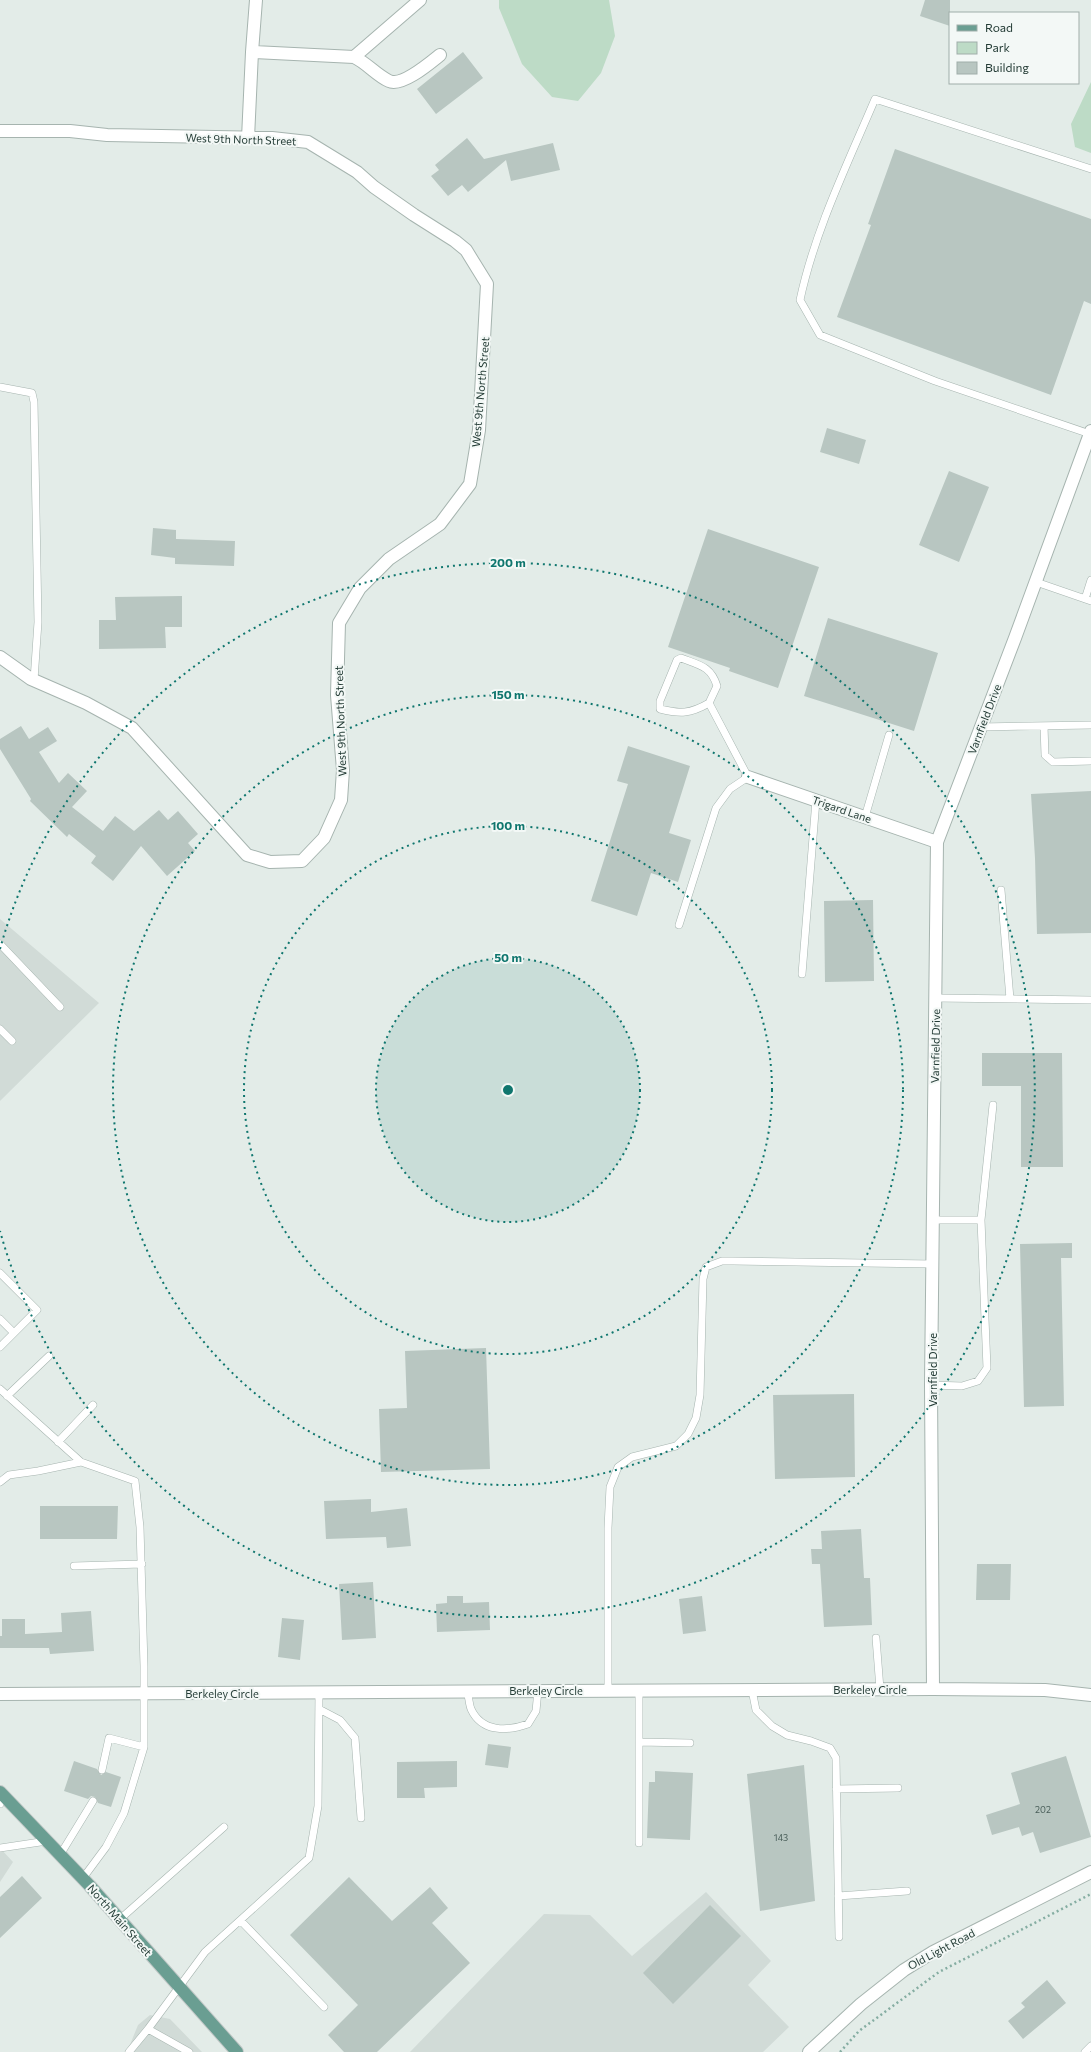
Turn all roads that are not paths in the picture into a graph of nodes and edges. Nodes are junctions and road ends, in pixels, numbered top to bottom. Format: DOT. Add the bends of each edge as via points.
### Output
graph roads {
  1 [pos="256,0"];
  2 [pos="409,0"];
  3 [pos="420,0"];
  4 [pos="252,52"];
  5 [pos="440,55"];
  6 [pos="354,56"];
  7 [pos="0,131"];
  8 [pos="248,138"];
  9 [pos="1091,169"];
  10 [pos="0,387"];
  11 [pos="1090,433"];
  12 [pos="1091,580"];
  13 [pos="1036,582"];
  14 [pos="1088,600"];
  15 [pos="0,657"];
  16 [pos="34,680"];
  17 [pos="709,703"];
  18 [pos="1091,725"];
  19 [pos="1044,726"];
  20 [pos="981,727"];
  21 [pos="890,735"];
  22 [pos="1091,761"];
  23 [pos="748,777"];
  24 [pos="816,800"];
  25 [pos="865,817"];
  26 [pos="937,842"];
  27 [pos="1001,890"];
  28 [pos="678,925"];
  29 [pos="0,944"];
  30 [pos="802,974"];
  31 [pos="936,998"];
  32 [pos="1010,999"];
  33 [pos="1091,1000"];
  34 [pos="60,1007"];
  35 [pos="0,1030"];
  36 [pos="12,1041"];
  37 [pos="993,1105"];
  38 [pos="933,1220"];
  39 [pos="982,1220"];
  40 [pos="933,1264"];
  41 [pos="0,1273"];
  42 [pos="0,1319"];
  43 [pos="14,1333"];
  44 [pos="0,1347"];
  45 [pos="50,1356"];
  46 [pos="931,1385"];
  47 [pos="0,1389"];
  48 [pos="8,1396"];
  49 [pos="93,1405"];
  50 [pos="58,1442"];
  51 [pos="81,1462"];
  52 [pos="0,1482"];
  53 [pos="142,1564"];
  54 [pos="74,1566"];
  55 [pos="876,1638"];
  56 [pos="880,1689"];
  57 [pos="933,1689"];
  58 [pos="538,1690"];
  59 [pos="608,1690"];
  60 [pos="639,1690"];
  61 [pos="752,1690"];
  62 [pos="467,1691"];
  63 [pos="319,1692"];
  64 [pos="144,1693"];
  65 [pos="0,1694"];
  66 [pos="1091,1695"];
  67 [pos="319,1709"];
  68 [pos="639,1742"];
  69 [pos="690,1743"];
  70 [pos="144,1747"];
  71 [pos="102,1770"];
  72 [pos="898,1788"];
  73 [pos="836,1789"];
  74 [pos="1,1797"];
  75 [pos="93,1801"];
  76 [pos="361,1818"];
  77 [pos="224,1827"];
  78 [pos="47,1841"];
  79 [pos="639,1843"];
  80 [pos="0,1848"];
  81 [pos="60,1855"];
  82 [pos="1091,1872"];
  83 [pos="83,1878"];
  84 [pos="907,1891"];
  85 [pos="838,1896"];
  86 [pos="120,1920"];
  87 [pos="241,1921"];
  88 [pos="839,1937"];
  89 [pos="180,1988"];
  90 [pos="324,2007"];
  91 [pos="148,2029"];
  92 [pos="1091,2046"];
  93 [pos="129,2052"];
  94 [pos="189,2052"];
  95 [pos="237,2052"];
  96 [pos="809,2052"];
  97 [pos="1085,2052"];
  1 -- 4 [label="street"];
  2 -- 3 [label="street"];
  3 -- 6 [label="street"];
  4 -- 6 [label="street"];
  4 -- 8 [label="street"];
  5 -- 6 [label="street" via="404,81 391,82"];
  7 -- 8 [label="street, West 9th North Street"];
  8 -- 16 [label="street, West 9th North Street" via="280,138 308,142 357,172 374,187 466,250 487,284 479,430 470,484 440,524 389,559 360,588 339,623 337,695 343,770 341,800 324,838 302,860 270,862 247,855 132,728 108,714"];
  9 -- 11 [label="lane" via="875,99 808,264 800,300 820,335 936,381"];
  10 -- 16 [label="lane" via="32,393 36,450 38,622"];
  11 -- 13 [label="street, Varnfield Drive"];
  12 -- 14 [label="lane"];
  13 -- 14 [label="lane"];
  13 -- 20 [label="street, Varnfield Drive"];
  15 -- 16 [label="street, West 9th North Street"];
  17 -- 17 [label="lane" via="717,686 714,676 708,668 681,658 677,660 660,702 660,708 680,714 699,709"];
  17 -- 23 [label="lane"];
  18 -- 19 [label="lane"];
  19 -- 20 [label="lane"];
  19 -- 22 [label="lane" via="1045,755 1053,762"];
  20 -- 26 [label="street, Varnfield Drive"];
  21 -- 25 [label="lane"];
  23 -- 24 [label="street, Trigard Lane"];
  23 -- 28 [label="lane" via="730,789 716,808"];
  24 -- 25 [label="street, Trigard Lane"];
  24 -- 30 [label="lane"];
  25 -- 26 [label="street, Trigard Lane"];
  26 -- 31 [label="street, Varnfield Drive"];
  27 -- 32 [label="lane"];
  29 -- 34 [label="lane"];
  31 -- 32 [label="lane"];
  31 -- 38 [label="street, Varnfield Drive"];
  32 -- 33 [label="lane"];
  35 -- 36 [label="lane"];
  37 -- 39 [label="lane"];
  38 -- 39 [label="lane"];
  38 -- 40 [label="street, Varnfield Drive"];
  39 -- 46 [label="lane" via="987,1368 978,1382 962,1386"];
  40 -- 46 [label="street, Varnfield Drive"];
  40 -- 59 [label="lane" via="722,1261 706,1267 703,1279 700,1395 696,1418 688,1434 676,1446 632,1457 618,1467 610,1487"];
  41 -- 43 [label="lane" via="37,1310"];
  42 -- 43 [label="lane"];
  43 -- 44 [label="lane"];
  45 -- 48 [label="lane"];
  46 -- 57 [label="street, Varnfield Drive"];
  47 -- 48 [label="lane"];
  48 -- 50 [label="lane"];
  49 -- 50 [label="lane"];
  50 -- 51 [label="lane"];
  51 -- 52 [label="lane" via="9,1475"];
  51 -- 53 [label="lane" via="135,1481"];
  53 -- 54 [label="lane"];
  53 -- 64 [label="lane"];
  55 -- 56 [label="lane"];
  56 -- 57 [label="street, Berkeley Circle"];
  56 -- 61 [label="street, Berkeley Circle"];
  57 -- 66 [label="street, Berkeley Circle" via="1045,1690"];
  58 -- 59 [label="street, Berkeley Circle"];
  58 -- 62 [label="street, Berkeley Circle"];
  58 -- 62 [label="lane" via="536,1711 528,1724 505,1729 481,1723 471,1709"];
  59 -- 60 [label="street, Berkeley Circle"];
  60 -- 61 [label="street, Berkeley Circle"];
  60 -- 68 [label="lane"];
  61 -- 73 [label="lane" via="756,1710 772,1726 787,1735 830,1748 836,1758"];
  62 -- 63 [label="street, Berkeley Circle"];
  63 -- 64 [label="street, Berkeley Circle"];
  63 -- 67 [label="lane"];
  64 -- 65 [label="street, Berkeley Circle"];
  64 -- 70 [label="lane"];
  67 -- 76 [label="lane" via="340,1720 355,1738"];
  67 -- 87 [label="lane" via="318,1806 310,1858"];
  68 -- 69 [label="lane"];
  68 -- 79 [label="lane"];
  70 -- 71 [label="lane" via="109,1738"];
  70 -- 83 [label="lane" via="124,1813 106,1847"];
  72 -- 73 [label="lane"];
  73 -- 85 [label="lane"];
  74 -- 78 [label="main road, North Main Street"];
  75 -- 81 [label="lane"];
  77 -- 86 [label="lane"];
  78 -- 80 [label="lane"];
  78 -- 81 [label="main road, North Main Street"];
  81 -- 83 [label="main road, North Main Street"];
  82 -- 96 [label="street, Old Light Road" via="933,1952 904,1970 861,2004"];
  83 -- 86 [label="main road, North Main Street"];
  84 -- 85 [label="lane"];
  85 -- 88 [label="lane"];
  86 -- 89 [label="main road, North Main Street"];
  87 -- 89 [label="lane" via="205,1952"];
  87 -- 90 [label="lane"];
  89 -- 91 [label="lane"];
  89 -- 95 [label="main road, North Main Street"];
  91 -- 93 [label="lane"];
  91 -- 94 [label="lane"];
  92 -- 97 [label="lane"];
}
